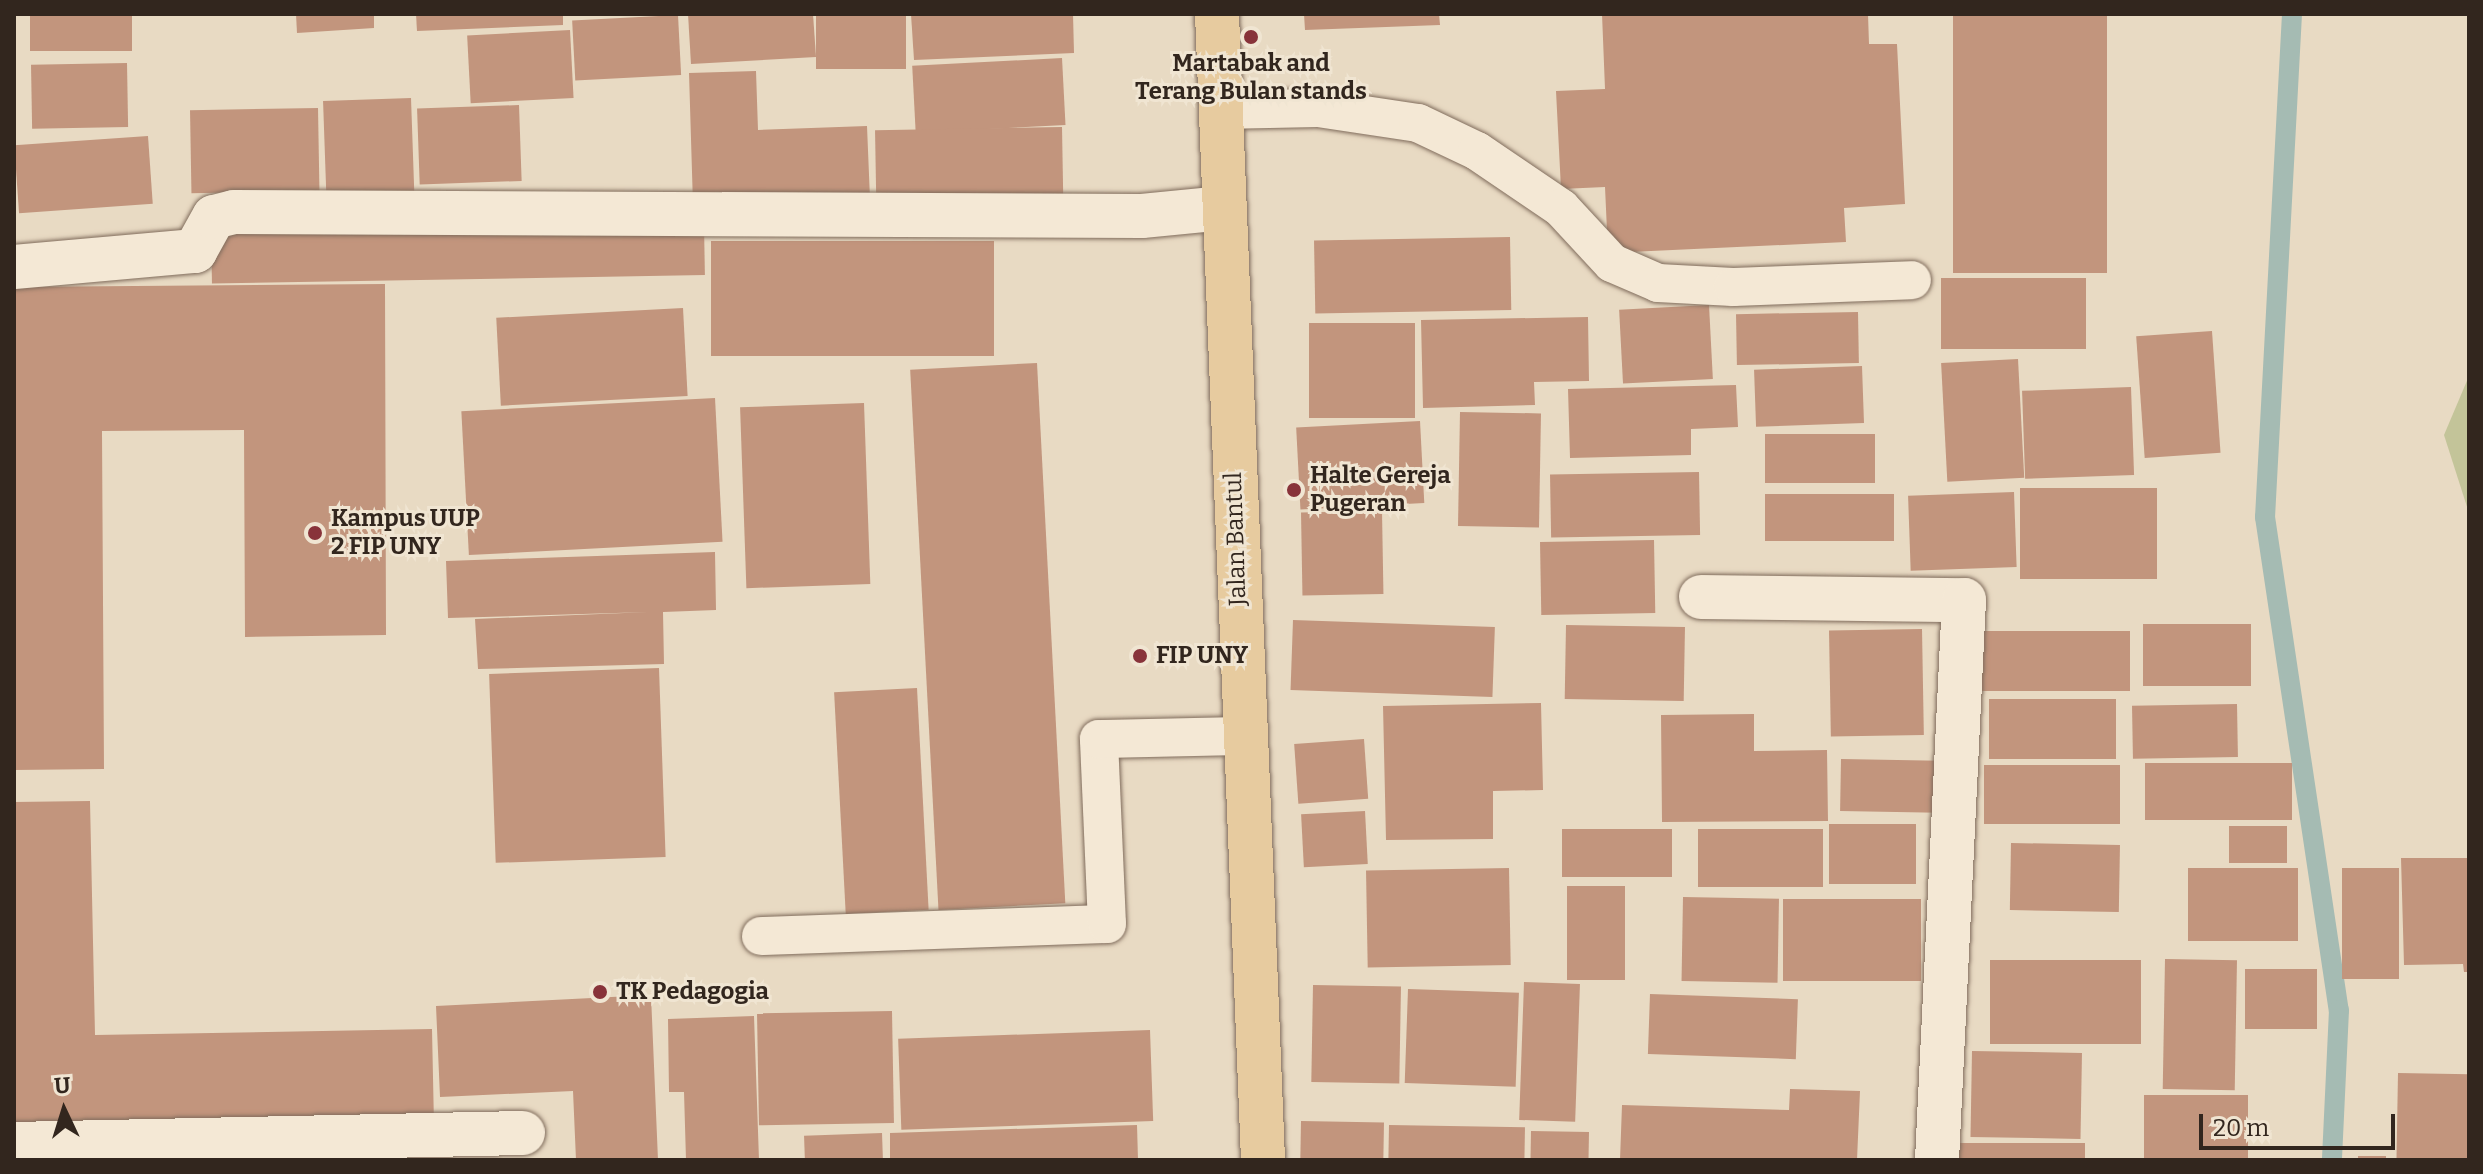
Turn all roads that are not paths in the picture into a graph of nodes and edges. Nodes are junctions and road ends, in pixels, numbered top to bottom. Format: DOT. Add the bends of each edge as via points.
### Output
graph roads {
  1 [pos="1217,14"];
  2 [pos="1220,110"];
  3 [pos="1224,208"];
  4 [pos="14,267"];
  5 [pos="1912,280"];
  6 [pos="1701,597"];
  7 [pos="1244,736"];
  8 [pos="761,936"];
  9 [pos="523,1133"];
  10 [pos="14,1144"];
  11 [pos="1263,1160"];
  12 [pos="1937,1160"];
  1 -- 2 [label="main road, Jalan Bantul"];
  2 -- 3 [label="main road, Jalan Bantul"];
  2 -- 5 [label="lane" via="1318,108 1418,123 1477,151 1561,208 1612,263 1658,283 1733,287"];
  3 -- 4 [label="street" via="1142,216 234,212 214,217 195,251"];
  3 -- 7 [label="main road, Jalan Bantul"];
  6 -- 12 [label="street" via="1964,600"];
  7 -- 8 [label="lane" via="1099,739 1107,924"];
  7 -- 11 [label="main road, Jalan Bantul"];
  9 -- 10 [label="street"];
}
